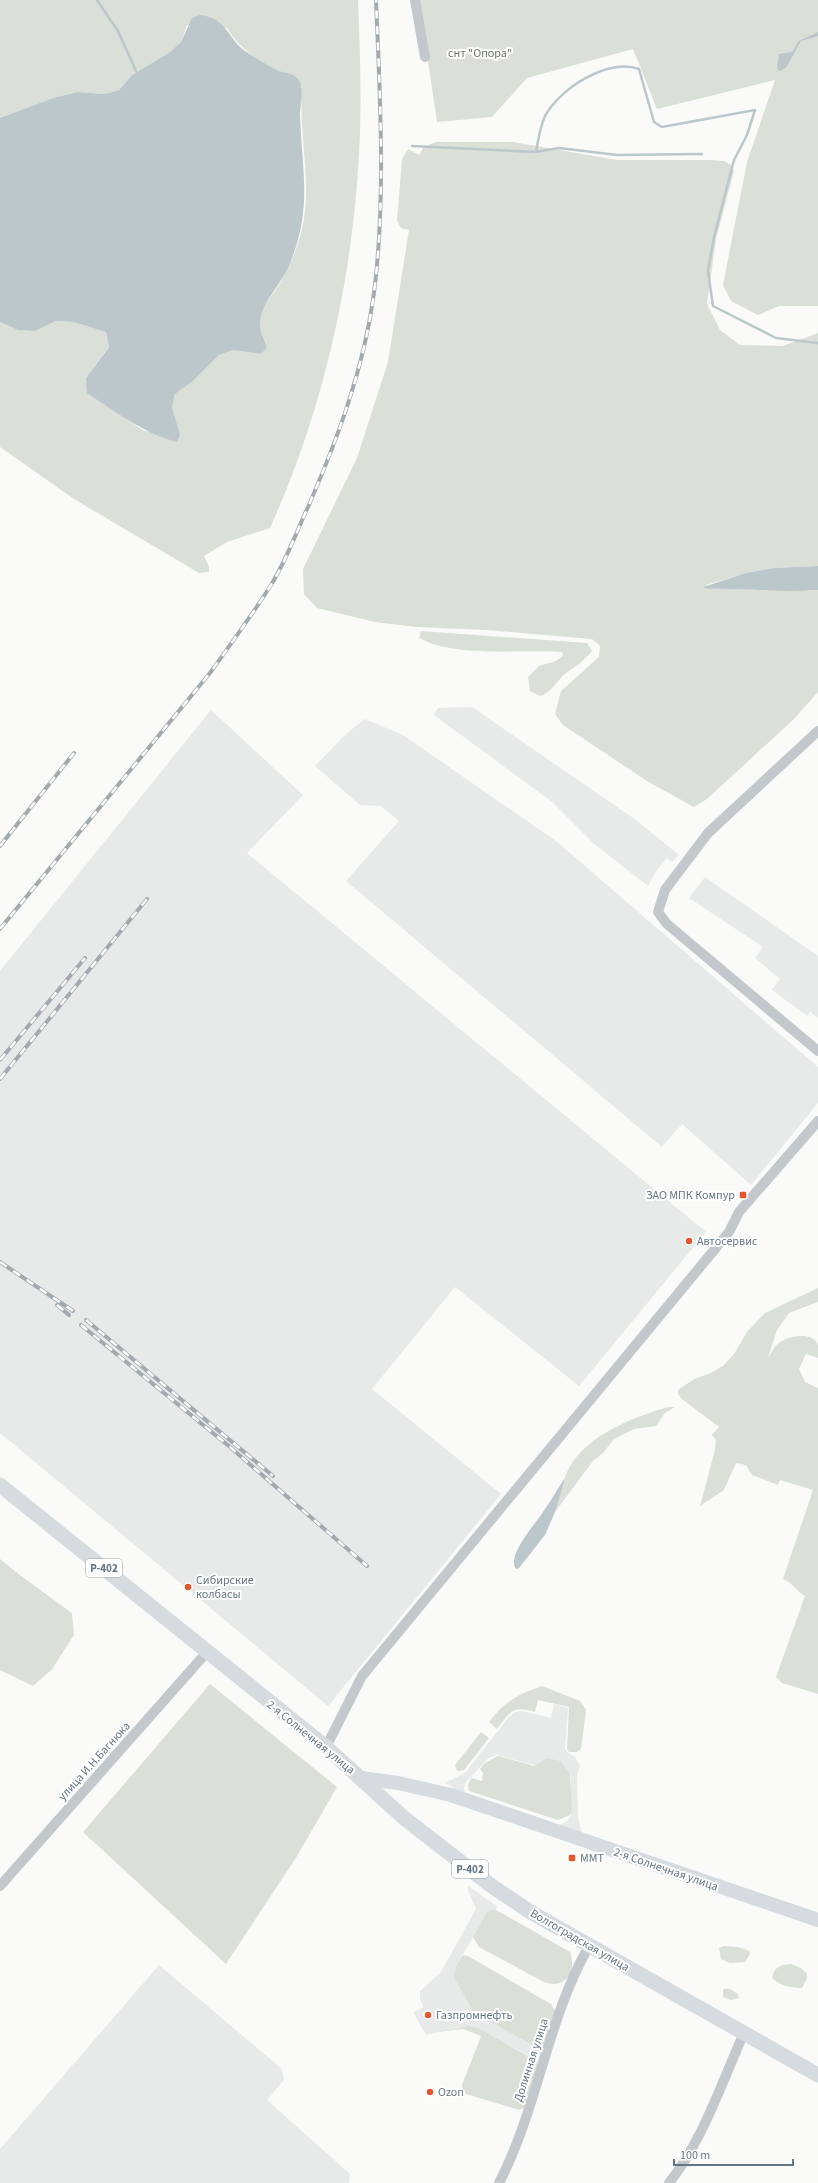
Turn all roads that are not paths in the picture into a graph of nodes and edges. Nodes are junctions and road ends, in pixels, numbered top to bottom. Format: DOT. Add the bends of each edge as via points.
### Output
graph roads {
  1 [pos="415,0"];
  2 [pos="425,57"];
  3 [pos="818,731"];
  4 [pos="818,1051"];
  5 [pos="818,1121"];
  6 [pos="0,1485"];
  7 [pos="207,1652"];
  8 [pos="326,1748"];
  9 [pos="361,1778"];
  10 [pos="0,1886"];
  11 [pos="818,1920"];
  12 [pos="590,1946"];
  13 [pos="744,2033"];
  14 [pos="818,2075"];
  15 [pos="499,2183"];
  16 [pos="669,2183"];
  1 -- 2 [label="street"];
  3 -- 4 [label="street" via="708,833 665,890 658,912 667,924"];
  5 -- 8 [label="street" via="739,1212 724,1238 362,1676"];
  6 -- 7 [label="main road, 2-я Солнечная улица / Р-402"];
  7 -- 8 [label="main road, 2-я Солнечная улица / Р-402"];
  7 -- 10 [label="street, улица И.Н.Багнюка"];
  8 -- 9 [label="main road, 2-я Солнечная улица / Р-402"];
  9 -- 11 [label="main road, 2-я Солнечная улица" via="451,1795"];
  9 -- 12 [label="main road, Волгоградская улица / Р-402" via="404,1818 493,1887"];
  12 -- 13 [label="main road, Волгоградская улица / Р-402"];
  12 -- 15 [label="street, Долинная улица" via="571,1982 518,2142"];
  13 -- 14 [label="main road, Волгоградская улица / Р-402"];
  13 -- 16 [label="street" via="705,2120"];
}
